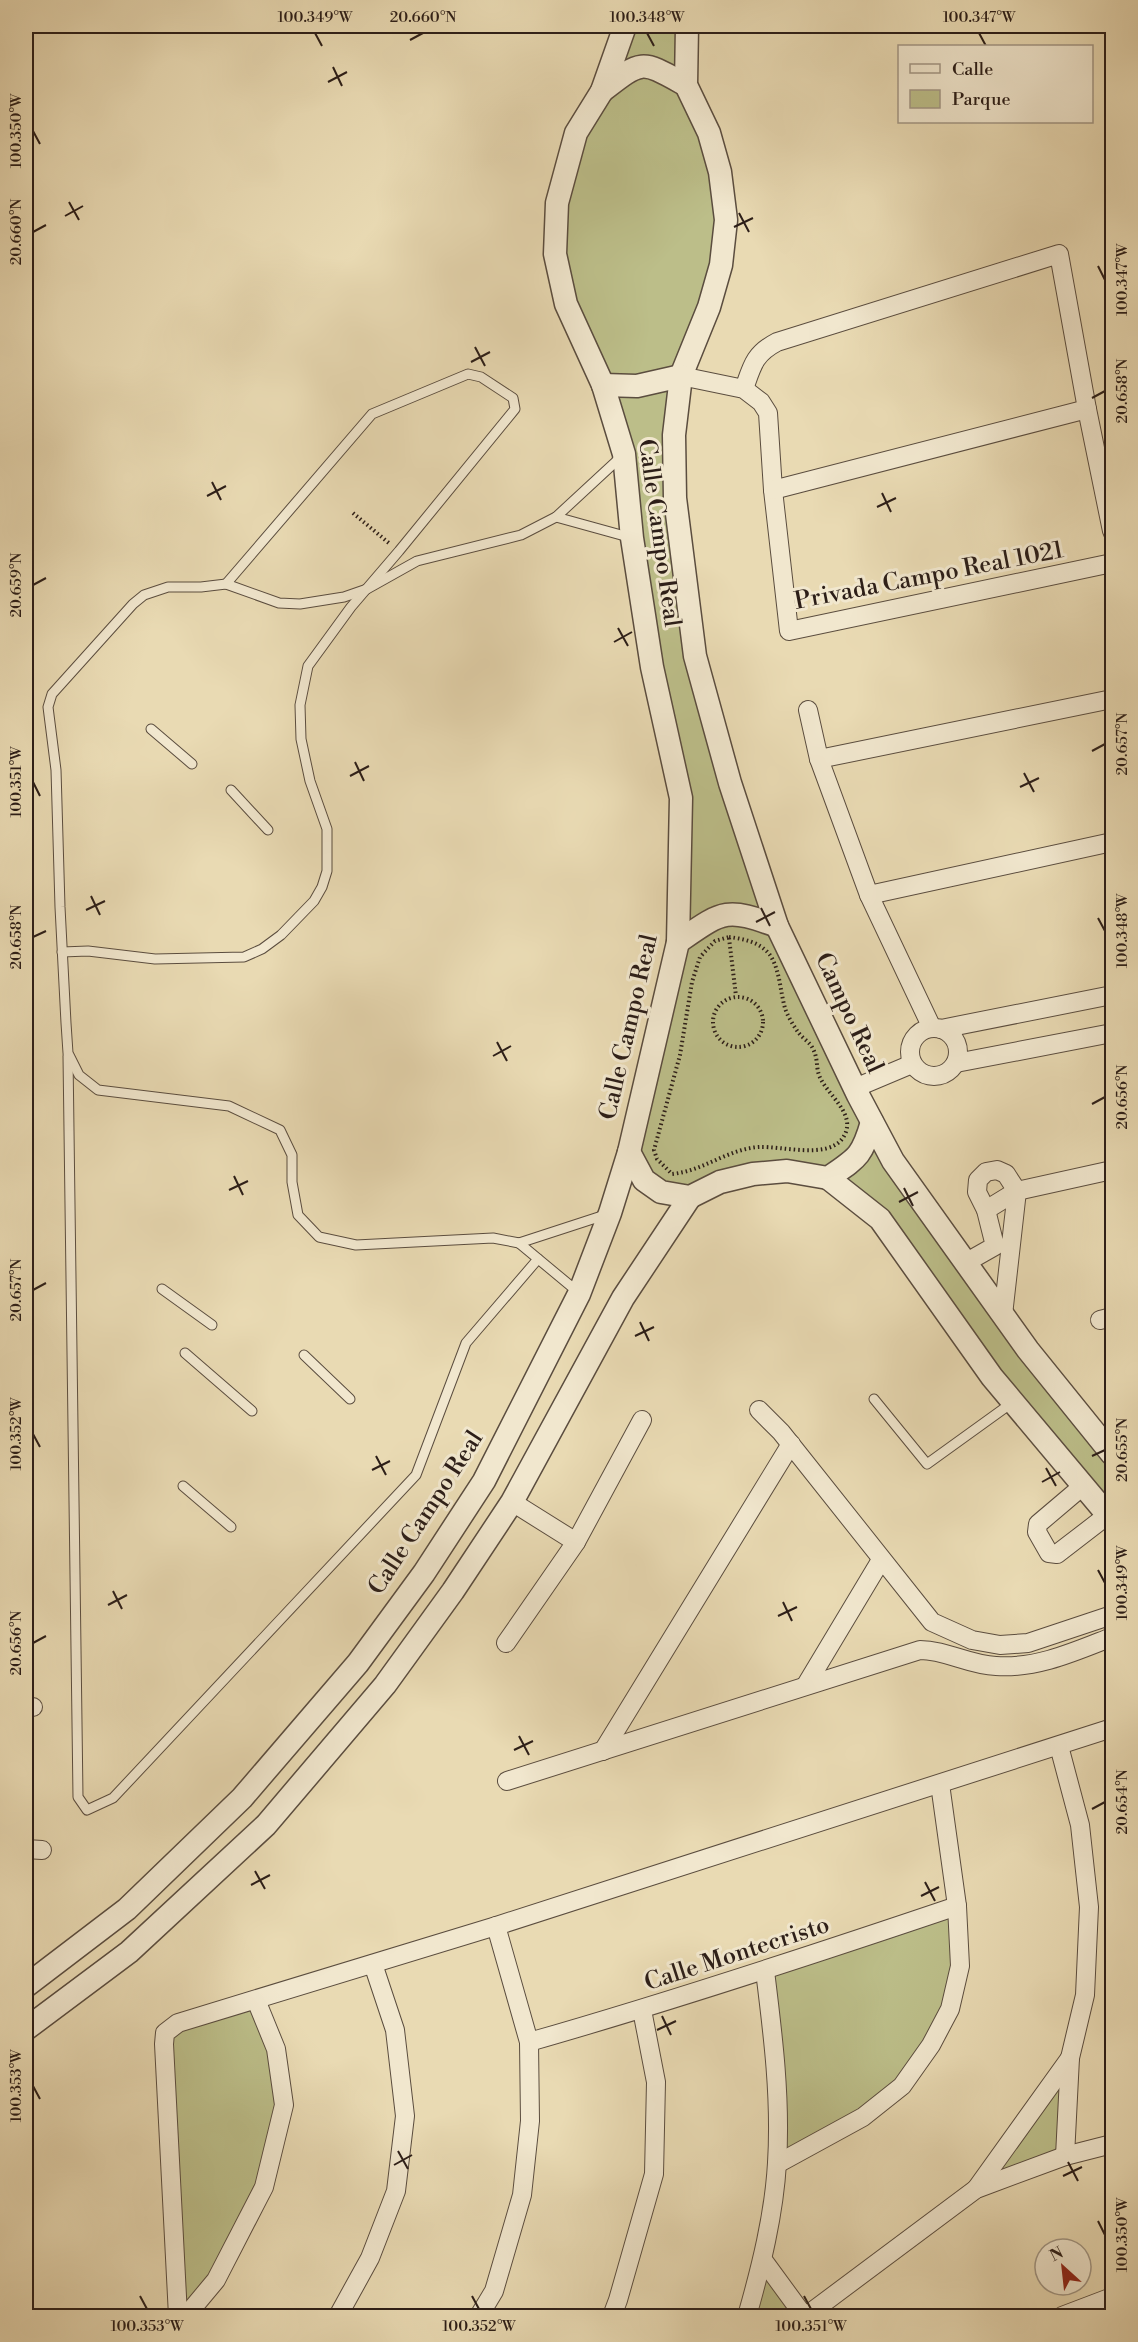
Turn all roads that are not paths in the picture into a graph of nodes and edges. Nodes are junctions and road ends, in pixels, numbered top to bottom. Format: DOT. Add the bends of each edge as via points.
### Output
graph roads {
  1 [pos="625,26"];
  2 [pos="687,26"];
  3 [pos="1108,26"];
  4 [pos="1113,37"];
  5 [pos="686,85"];
  6 [pos="602,91"];
  7 [pos="681,376"];
  8 [pos="603,385"];
  9 [pos="744,389"];
  10 [pos="1087,409"];
  11 [pos="624,454"];
  12 [pos="773,490"];
  13 [pos="556,517"];
  14 [pos="1113,531"];
  15 [pos="632,538"];
  16 [pos="1113,563"];
  17 [pos="226,584"];
  18 [pos="367,589"];
  19 [pos="1113,699"];
  20 [pos="808,710"];
  21 [pos="151,729"];
  22 [pos="819,759"];
  23 [pos="192,764"];
  24 [pos="231,790"];
  25 [pos="268,830"];
  26 [pos="1113,842"];
  27 [pos="869,895"];
  28 [pos="777,926"];
  29 [pos="678,942"];
  30 [pos="62,952"];
  31 [pos="1113,995"];
  32 [pos="937,1028"];
  33 [pos="1113,1034"];
  34 [pos="68,1053"];
  35 [pos="912,1064"];
  36 [pos="956,1064"];
  37 [pos="855,1089"];
  38 [pos="872,1122"];
  39 [pos="629,1152"];
  40 [pos="1113,1170"];
  41 [pos="828,1178"];
  42 [pos="1017,1191"];
  43 [pos="690,1197"];
  44 [pos="986,1210"];
  45 [pos="610,1213"];
  46 [pos="519,1243"];
  47 [pos="1003,1244"];
  48 [pos="538,1259"];
  49 [pos="965,1263"];
  50 [pos="162,1289"];
  51 [pos="579,1294"];
  52 [pos="1003,1315"];
  53 [pos="212,1325"];
  54 [pos="185,1353"];
  55 [pos="304,1355"];
  56 [pos="350,1399"];
  57 [pos="874,1399"];
  58 [pos="1013,1402"];
  59 [pos="759,1410"];
  60 [pos="252,1411"];
  61 [pos="642,1420"];
  62 [pos="791,1444"];
  63 [pos="1113,1454"];
  64 [pos="1084,1485"];
  65 [pos="183,1486"];
  66 [pos="512,1502"];
  67 [pos="1111,1517"];
  68 [pos="231,1527"];
  69 [pos="576,1542"];
  70 [pos="881,1560"];
  71 [pos="1113,1615"];
  72 [pos="932,1622"];
  73 [pos="1080,1627"];
  74 [pos="1113,1637"];
  75 [pos="1042,1638"];
  76 [pos="506,1643"];
  77 [pos="1087,1646"];
  78 [pos="920,1650"];
  79 [pos="1049,1659"];
  80 [pos="806,1685"];
  81 [pos="1113,1728"];
  82 [pos="1059,1746"];
  83 [pos="603,1751"];
  84 [pos="507,1781"];
  85 [pos="940,1784"];
  86 [pos="957,1906"];
  87 [pos="496,1926"];
  88 [pos="374,1964"];
  89 [pos="765,1971"];
  90 [pos="26,1986"];
  91 [pos="255,2000"];
  92 [pos="642,2010"];
  93 [pos="26,2029"];
  94 [pos="529,2042"];
  95 [pos="1070,2058"];
  96 [pos="1113,2144"];
  97 [pos="1065,2156"];
  98 [pos="777,2164"];
  99 [pos="976,2188"];
  100 [pos="763,2260"];
  101 [pos="1113,2297"];
  102 [pos="178,2316"];
  103 [pos="186,2316"];
  104 [pos="338,2316"];
  105 [pos="479,2316"];
  106 [pos="612,2316"];
  107 [pos="747,2316"];
  108 [pos="805,2316"];
  109 [pos="1062,2316"];
  1 -- 6 [label="street, Calle Campo Real"];
  2 -- 5 [label="street, Calle Campo Real"];
  3 -- 4 [label="lane"];
  5 -- 6 [label="street" via="647,66 632,68"];
  5 -- 7 [label="street, Calle Campo Real" via="709,133 720,172 726,220 721,265 709,307"];
  6 -- 8 [label="street, Calle Campo Real" via="576,133 558,204 555,254 566,304"];
  7 -- 8 [label="street" via="637,386"];
  7 -- 9 [label="street"];
  7 -- 28 [label="street, Calle Campo Real" via="674,435 675,498 695,656 730,783"];
  8 -- 11 [label="street, Calle Campo Real"];
  9 -- 10 [label="street" via="754,361 765,348 777,342 1059,254"];
  9 -- 12 [label="street, Privada Campo Real 1021" via="768,413"];
  10 -- 12 [label="street"];
  10 -- 14 [label="street"];
  11 -- 13 [label="lane"];
  11 -- 15 [label="street, Calle Campo Real"];
  12 -- 16 [label="street, Privada Campo Real 1021" via="789,631"];
  13 -- 15 [label="lane"];
  13 -- 18 [label="lane" via="521,535 417,561"];
  15 -- 29 [label="street, Calle Campo Real" via="652,667 681,798"];
  17 -- 18 [label="lane" via="279,603 300,604"];
  17 -- 18 [label="lane" via="372,414 468,375 481,377 513,398 515,409"];
  17 -- 30 [label="lane" via="168,587 144,595 49,700 57,770"];
  18 -- 30 [label="lane" via="308,666 300,705 301,739 310,781 327,830 327,871 314,901 281,935 244,957 155,959"];
  19 -- 22 [label="street"];
  20 -- 22 [label="street"];
  21 -- 23 [label="lane"];
  22 -- 27 [label="street"];
  24 -- 25 [label="lane"];
  26 -- 27 [label="street"];
  27 -- 32 [label="street"];
  28 -- 29 [label="street" via="744,914 726,914"];
  28 -- 37 [label="street, Campo Real"];
  29 -- 39 [label="street, Calle Campo Real"];
  30 -- 34 [label="lane"];
  31 -- 32 [label="street"];
  32 -- 35 [label="street" via="924,1030 912,1041"];
  32 -- 36 [label="street" via="949,1032 958,1047"];
  33 -- 36 [label="street"];
  34 -- 46 [label="lane" via="79,1075 98,1090 229,1106 280,1130 292,1155 298,1215 319,1238 356,1245 493,1238"];
  34 -- 48 [label="lane" via="78,1797 87,1810 113,1798 416,1475 466,1343"];
  35 -- 36 [label="street" via="919,1072 935,1077 944,1075"];
  35 -- 37 [label="street"];
  37 -- 38 [label="street, Campo Real"];
  38 -- 41 [label="street" via="859,1156"];
  38 -- 49 [label="street" via="892,1161"];
  39 -- 43 [label="street" via="644,1180 661,1192"];
  39 -- 45 [label="street, Calle Campo Real"];
  40 -- 42 [label="street"];
  41 -- 43 [label="street" via="787,1171 753,1174 720,1182"];
  41 -- 58 [label="street" via="880,1219"];
  42 -- 44 [label="street"];
  42 -- 44 [label="street" via="1006,1174 997,1170 986,1172 978,1180 976,1192"];
  42 -- 47 [label="street"];
  43 -- 66 [label="street" via="623,1298"];
  44 -- 47 [label="street"];
  45 -- 46 [label="lane"];
  45 -- 51 [label="street, Calle Campo Real"];
  46 -- 48 [label="lane"];
  47 -- 49 [label="street"];
  47 -- 52 [label="street"];
  48 -- 51 [label="lane"];
  49 -- 52 [label="street"];
  50 -- 53 [label="lane"];
  51 -- 90 [label="street, Calle Campo Real" via="484,1481 358,1663 242,1798 127,1909"];
  52 -- 63 [label="street"];
  54 -- 60 [label="lane"];
  55 -- 56 [label="lane"];
  57 -- 58 [label="lane" via="927,1464"];
  58 -- 64 [label="street"];
  59 -- 62 [label="street"];
  61 -- 69 [label="street"];
  62 -- 70 [label="street"];
  62 -- 83 [label="street"];
  64 -- 67 [label="street"];
  64 -- 67 [label="street" via="1038,1524 1036,1532 1049,1553 1057,1554"];
  65 -- 68 [label="lane"];
  66 -- 69 [label="street"];
  66 -- 93 [label="street" via="385,1685 266,1825 129,1952"];
  69 -- 76 [label="street"];
  70 -- 72 [label="street"];
  70 -- 80 [label="street"];
  71 -- 73 [label="street"];
  72 -- 75 [label="street" via="972,1640 1000,1645"];
  72 -- 78 [label="street"];
  73 -- 75 [label="street"];
  73 -- 77 [label="street"];
  74 -- 77 [label="street"];
  75 -- 79 [label="street"];
  77 -- 79 [label="street"];
  78 -- 79 [label="street" via="937,1650 964,1661 996,1666 1034,1665"];
  78 -- 80 [label="street"];
  80 -- 83 [label="street"];
  81 -- 82 [label="street"];
  82 -- 85 [label="street"];
  82 -- 95 [label="street" via="1080,1825 1089,1907 1085,1995"];
  83 -- 84 [label="street"];
  85 -- 86 [label="street"];
  85 -- 87 [label="street"];
  86 -- 89 [label="street, Calle Montecristo"];
  86 -- 98 [label="street" via="960,1966 950,2009 931,2045 902,2086 863,2117"];
  87 -- 88 [label="street"];
  87 -- 94 [label="street"];
  88 -- 91 [label="street"];
  88 -- 104 [label="street" via="395,2030 405,2116 396,2191 370,2258"];
  89 -- 92 [label="street, Calle Montecristo"];
  89 -- 98 [label="street" via="777,2065"];
  91 -- 102 [label="street" via="178,2023 165,2033"];
  91 -- 103 [label="street" via="276,2049 284,2105 264,2187 216,2280"];
  92 -- 94 [label="street, Calle Montecristo"];
  92 -- 106 [label="street" via="656,2082 654,2174"];
  94 -- 105 [label="street" via="531,2121 522,2195 494,2291"];
  95 -- 97 [label="street"];
  95 -- 99 [label="street"];
  96 -- 97 [label="street"];
  97 -- 99 [label="street"];
  98 -- 100 [label="street"];
  99 -- 108 [label="street"];
  100 -- 107 [label="street"];
  100 -- 108 [label="street"];
  101 -- 109 [label="street"];
}
